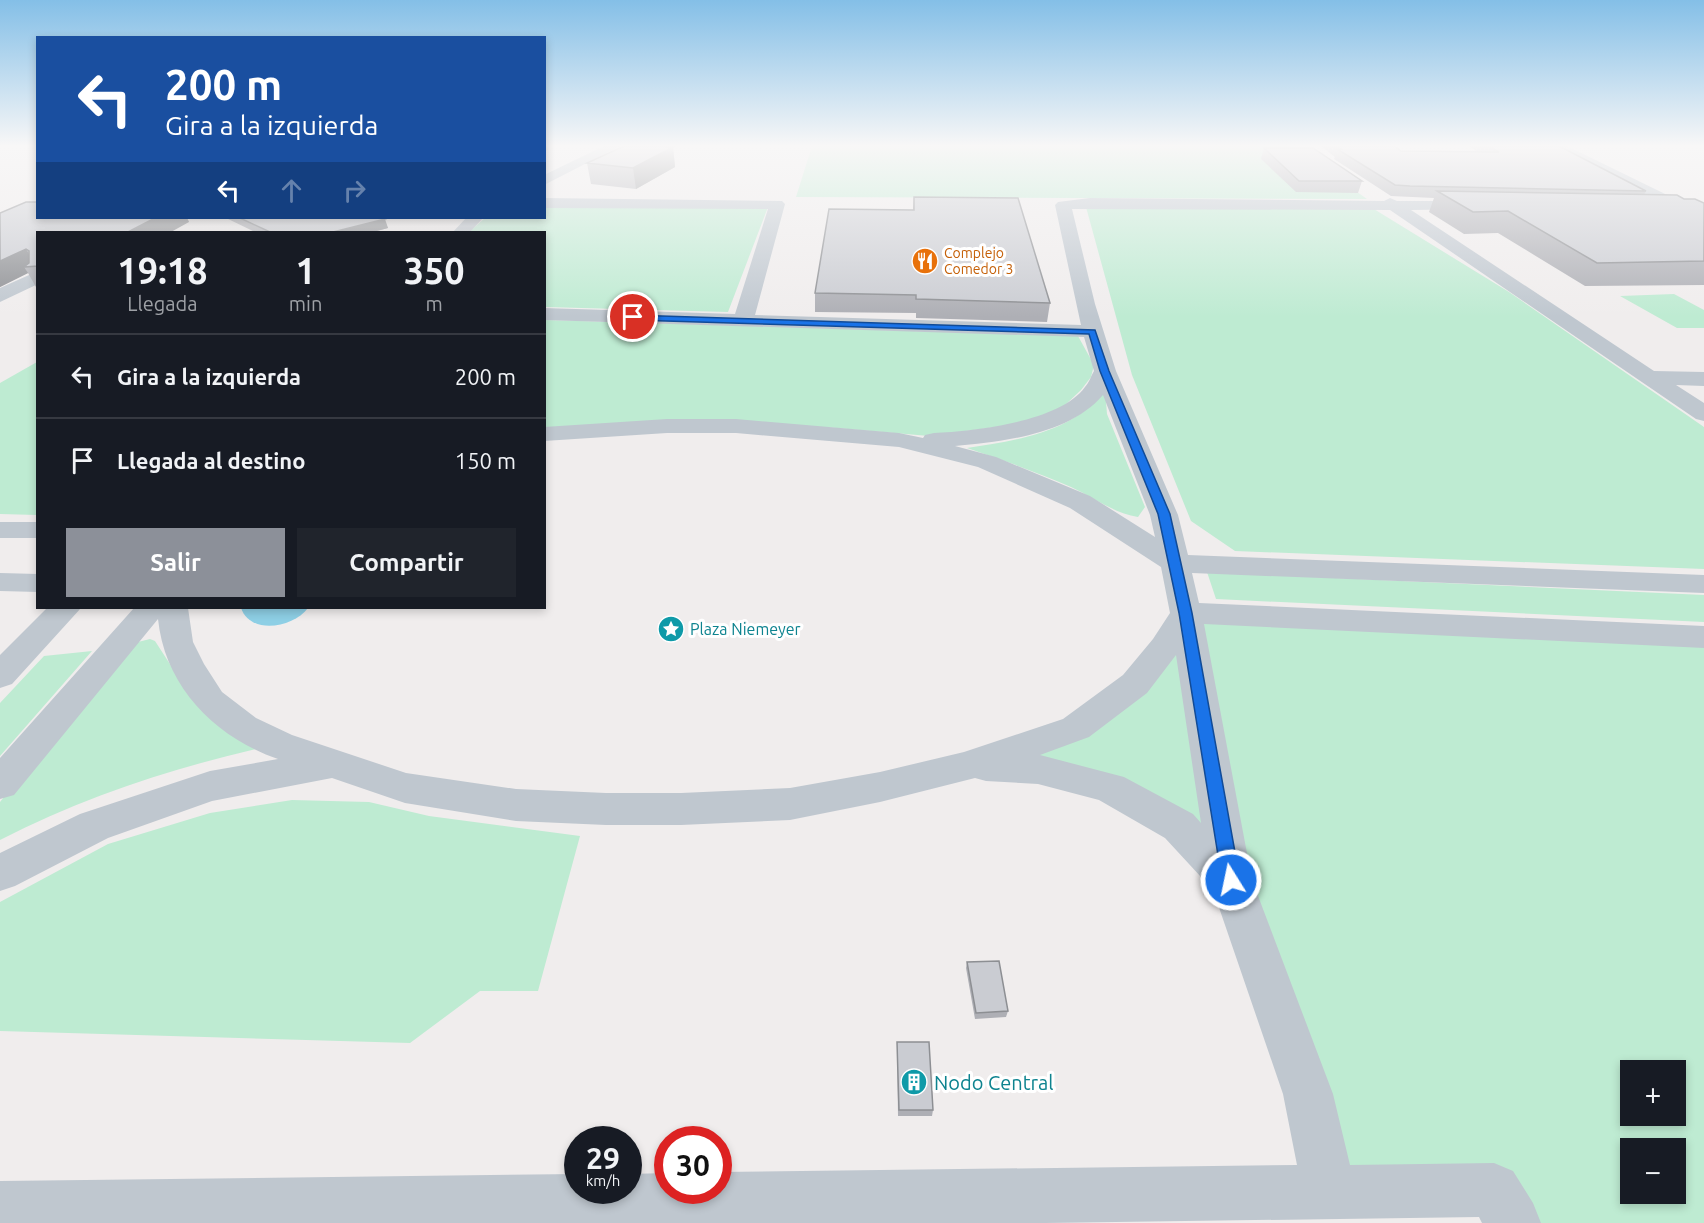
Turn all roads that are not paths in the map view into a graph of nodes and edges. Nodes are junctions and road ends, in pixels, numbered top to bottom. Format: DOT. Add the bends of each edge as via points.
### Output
graph roads {
  1 [pos="561,203"];
  2 [pos="1089,203"];
  3 [pos="1390,203"];
  4 [pos="1449,203"];
  5 [pos="1673,203"];
  6 [pos="1487,206"];
  7 [pos="1650,209"];
  8 [pos="1685,209"];
  9 [pos="1704,210"];
  10 [pos="474,219"];
  11 [pos="1704,219"];
  12 [pos="462,231"];
  13 [pos="36,277"];
  14 [pos="0,296"];
  15 [pos="546,314"];
  16 [pos="742,321"];
  17 [pos="1092,332"];
  18 [pos="1105,371"];
  19 [pos="1649,377"];
  20 [pos="1704,379"];
  21 [pos="1704,414"];
  22 [pos="546,434"];
  23 [pos="899,440"];
  24 [pos="0,530"];
  25 [pos="36,530"];
  26 [pos="1175,563"];
  27 [pos="0,582"];
  28 [pos="36,583"];
  29 [pos="1704,584"];
  30 [pos="64,609"];
  31 [pos="150,609"];
  32 [pos="173,609"];
  33 [pos="1185,613"];
  34 [pos="1704,637"];
  35 [pos="0,675"];
  36 [pos="330,764"];
  37 [pos="967,766"];
  38 [pos="0,784"];
  39 [pos="0,873"];
  40 [pos="1231,880"];
  41 [pos="1329,1191"];
  42 [pos="0,1209"];
  43 [pos="392,1214"];
  44 [pos="1513,1223"];
  1 -- 16 [label="street" via="777,204"];
  2 -- 17 [label="street" via="1063,205"];
  3 -- 19 [label="street"];
  4 -- 6 [label="street"];
  5 -- 8 [label="street"];
  7 -- 8 [label="street"];
  8 -- 9 [label="street"];
  8 -- 11 [label="street"];
  10 -- 12 [label="street"];
  13 -- 14 [label="street"];
  15 -- 16 [label="street"];
  16 -- 17 [label="street"];
  17 -- 18 [label="street"];
  18 -- 23 [label="street" via="1093,393 1070,410 1037,424 948,440"];
  18 -- 26 [label="street" via="1164,514"];
  19 -- 20 [label="street"];
  19 -- 21 [label="street"];
  22 -- 23 [label="street" via="736,426"];
  23 -- 26 [label="street" via="987,462 1080,502"];
  24 -- 25 [label="street"];
  26 -- 29 [label="street"];
  26 -- 33 [label="street"];
  27 -- 28 [label="street"];
  30 -- 35 [label="street"];
  31 -- 38 [label="street"];
  32 -- 36 [label="street" via="177,642 210,701 243,727"];
  33 -- 34 [label="street"];
  33 -- 37 [label="street" via="1165,647 1135,684 1076,729"];
  33 -- 40 [label="street"];
  36 -- 37 [label="street" via="405,788 516,805 606,809 790,804"];
  36 -- 39 [label="street" via="210,786 94,826"];
  37 -- 40 [label="street" via="1038,769 1110,788 1179,826"];
  40 -- 41 [label="street" via="1308,1094"];
  41 -- 43 [label="street"];
  41 -- 44 [label="street" via="1494,1190"];
  42 -- 43 [label="street"];
}
